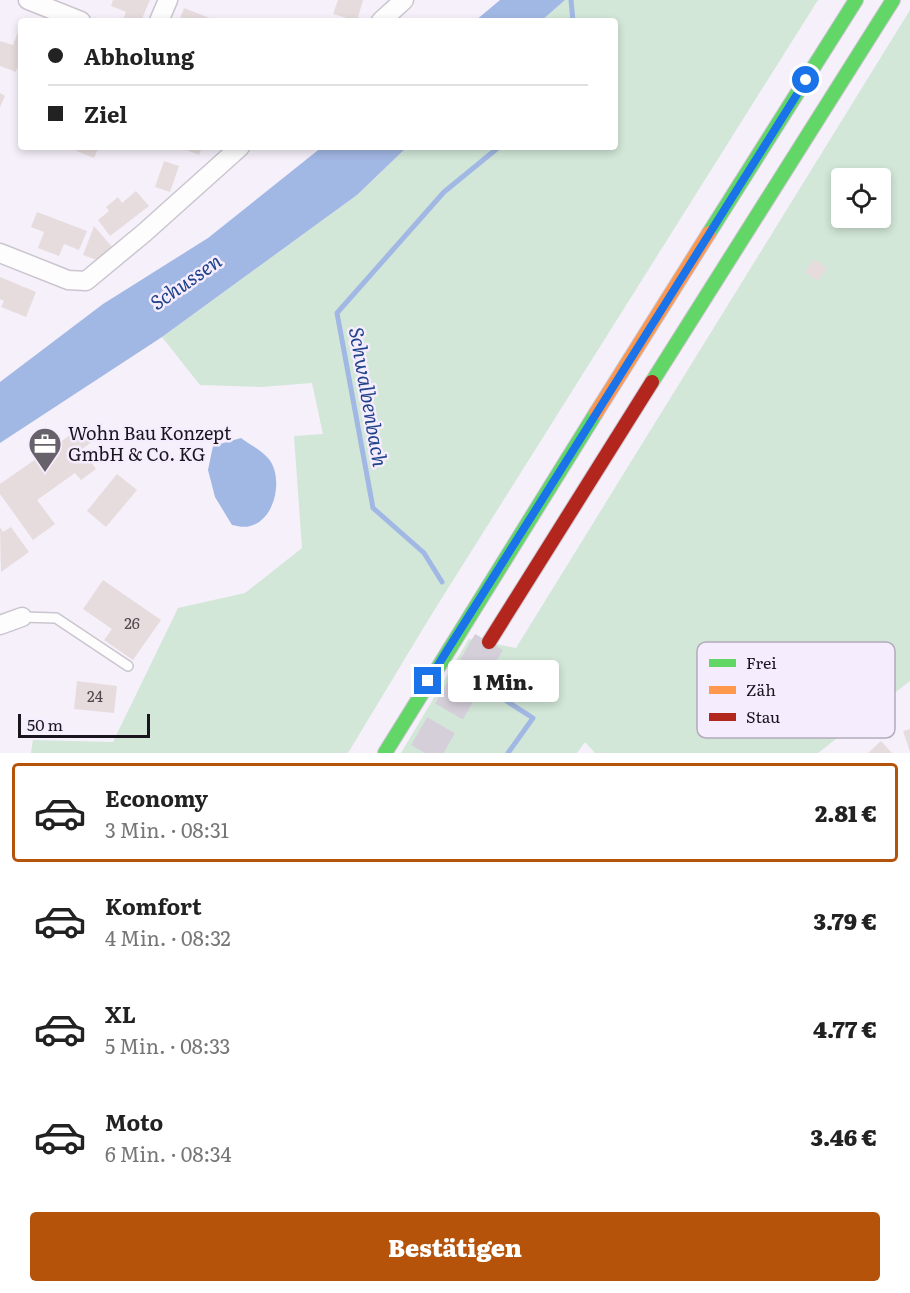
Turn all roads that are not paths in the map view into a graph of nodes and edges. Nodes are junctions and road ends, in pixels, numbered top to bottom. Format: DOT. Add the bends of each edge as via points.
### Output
graph roads {
  1 [pos="28,0"];
  2 [pos="168,0"];
  3 [pos="404,0"];
  4 [pos="856,0"];
  5 [pos="893,0"];
  6 [pos="73,18"];
  7 [pos="160,18"];
  8 [pos="384,18"];
  9 [pos="237,150"];
  10 [pos="0,253"];
  11 [pos="22,617"];
  12 [pos="0,625"];
  13 [pos="489,642"];
  14 [pos="128,666"];
  15 [pos="385,753"];
  1 -- 6 [label="street"];
  2 -- 7 [label="street"];
  3 -- 8 [label="street"];
  4 -- 15 [label="highway"];
  5 -- 13 [label="highway"];
  9 -- 10 [label="street" via="86,280 68,280"];
  11 -- 12 [label="street"];
  11 -- 14 [label="lane" via="56,618"];
}
